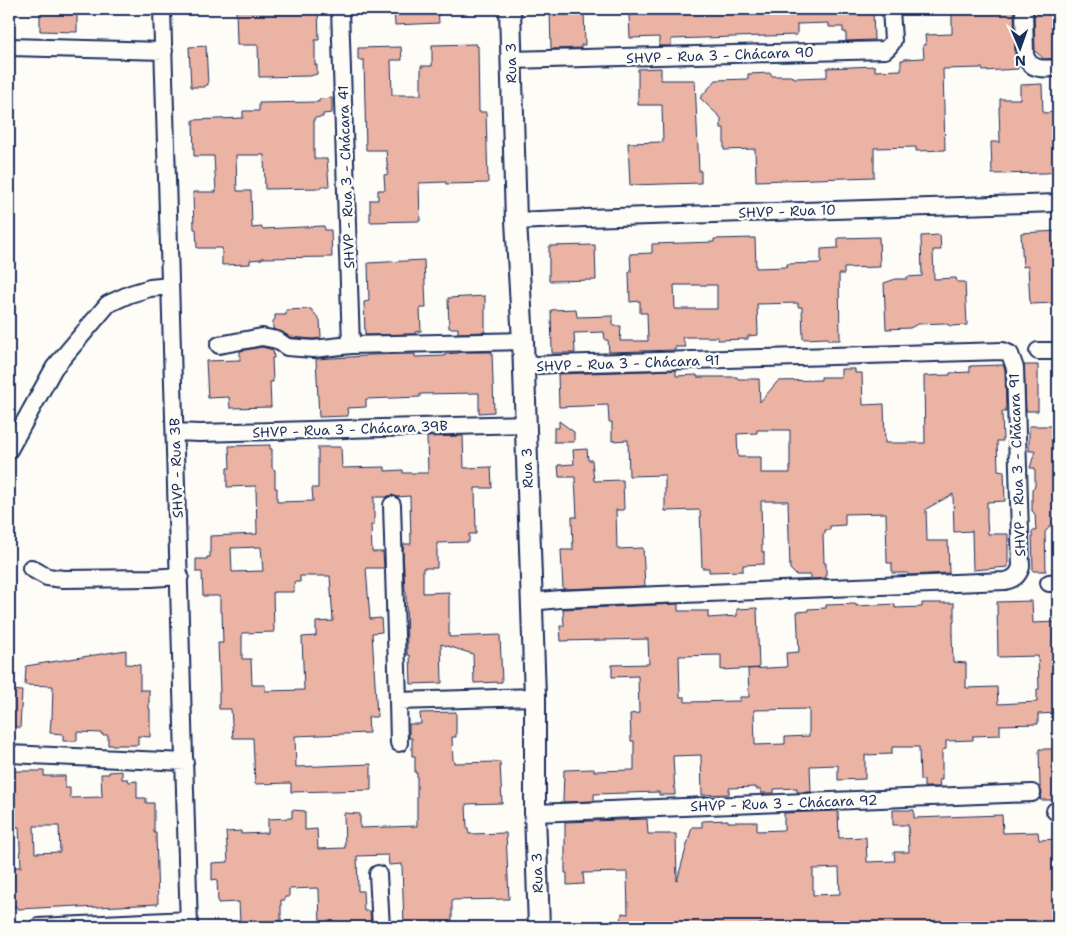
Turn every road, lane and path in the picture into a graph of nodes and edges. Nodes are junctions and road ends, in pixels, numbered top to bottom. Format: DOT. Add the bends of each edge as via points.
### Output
graph roads {
  1 [pos="162,9"];
  2 [pos="340,9"];
  3 [pos="510,9"];
  4 [pos="891,9"];
  5 [pos="1024,9"];
  6 [pos="9,47"];
  7 [pos="164,51"];
  8 [pos="511,60"];
  9 [pos="1058,68"];
  10 [pos="1058,203"];
  11 [pos="516,221"];
  12 [pos="170,286"];
  13 [pos="523,341"];
  14 [pos="219,345"];
  15 [pos="351,345"];
  16 [pos="1038,351"];
  17 [pos="1058,351"];
  18 [pos="524,366"];
  19 [pos="526,424"];
  20 [pos="175,432"];
  21 [pos="9,450"];
  22 [pos="392,506"];
  23 [pos="31,568"];
  24 [pos="180,576"];
  25 [pos="531,602"];
  26 [pos="535,697"];
  27 [pos="398,701"];
  28 [pos="399,743"];
  29 [pos="9,754"];
  30 [pos="185,762"];
  31 [pos="1032,793"];
  32 [pos="535,813"];
  33 [pos="378,874"];
  34 [pos="189,923"];
  35 [pos="38,927"];
  36 [pos="381,927"];
  37 [pos="539,927"];
  1 -- 7 [label="street, SHVP - Rua 3B"];
  2 -- 15 [label="street, SHVP - Rua 3 - Chácara 41"];
  3 -- 8 [label="main road, Rua 3"];
  4 -- 8 [label="street, SHVP - Rua 3 - Chácara 90" via="893,40 885,50"];
  5 -- 9 [label="street" via="1027,60 1039,69"];
  6 -- 7 [label="street"];
  7 -- 12 [label="street, SHVP - Rua 3B"];
  8 -- 11 [label="main road, Rua 3"];
  10 -- 11 [label="street, SHVP - Rua 10"];
  11 -- 13 [label="main road, Rua 3"];
  12 -- 20 [label="street, SHVP - Rua 3B"];
  12 -- 21 [label="street" via="150,288 108,304 54,368"];
  13 -- 15 [label="street"];
  13 -- 18 [label="main road, Rua 3"];
  14 -- 15 [label="street" via="262,337 294,348"];
  16 -- 17 [label="street"];
  18 -- 19 [label="main road, Rua 3"];
  18 -- 25 [label="street, SHVP - Rua 3 - Chácara 91" via="1003,351 1010,354 1015,368 1020,567 1013,579"];
  19 -- 20 [label="street, SHVP - Rua 3 - Chácara 39B"];
  19 -- 25 [label="main road, Rua 3"];
  20 -- 24 [label="street, SHVP - Rua 3B"];
  22 -- 27 [label="street"];
  23 -- 24 [label="street" via="47,577 63,579"];
  24 -- 30 [label="street, SHVP - Rua 3B"];
  25 -- 26 [label="main road, Rua 3"];
  26 -- 27 [label="street"];
  26 -- 32 [label="main road, Rua 3"];
  27 -- 28 [label="street"];
  29 -- 30 [label="street"];
  30 -- 34 [label="street, SHVP - Rua 3B"];
  31 -- 32 [label="street, SHVP - Rua 3 - Chácara 92"];
  32 -- 37 [label="main road, Rua 3"];
  33 -- 36 [label="street"];
  34 -- 35 [label="street"];
}
